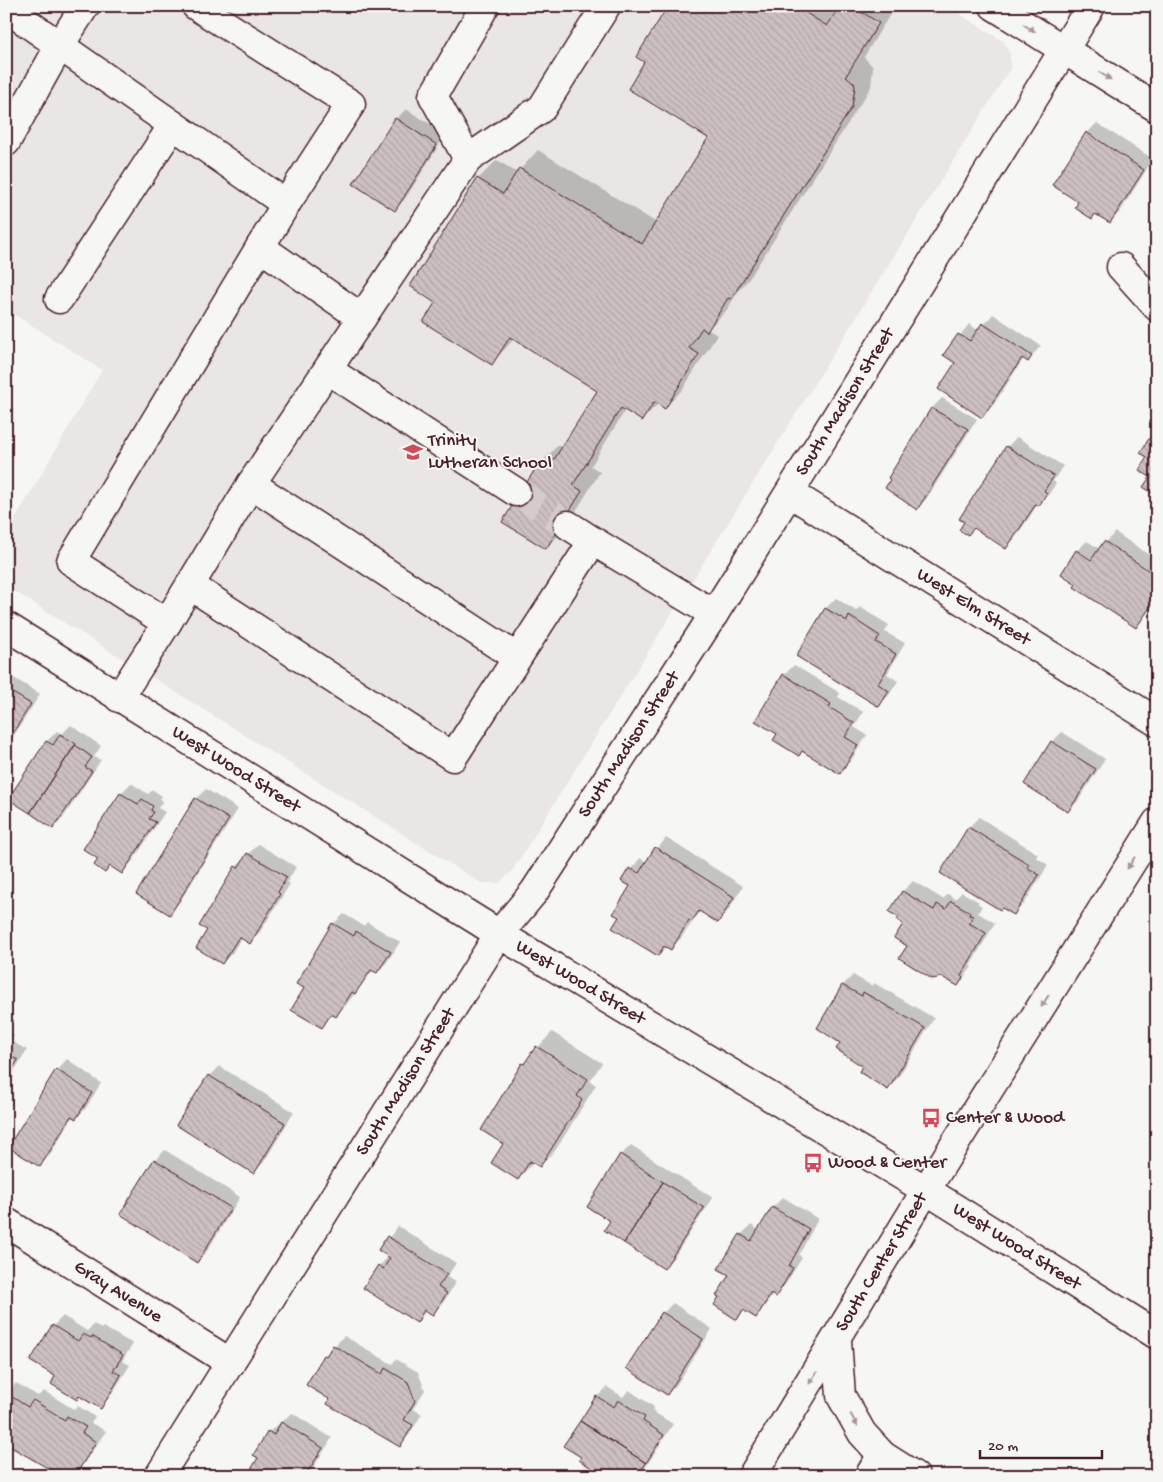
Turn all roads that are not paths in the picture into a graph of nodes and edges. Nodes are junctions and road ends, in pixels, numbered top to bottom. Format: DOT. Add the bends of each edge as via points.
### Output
graph roads {
  1 [pos="85,6"];
  2 [pos="196,6"];
  3 [pos="485,6"];
  4 [pos="606,6"];
  5 [pos="994,6"];
  6 [pos="1091,6"];
  7 [pos="6,8"];
  8 [pos="60,45"];
  9 [pos="1064,50"];
  10 [pos="1157,108"];
  11 [pos="173,125"];
  12 [pos="6,142"];
  13 [pos="468,159"];
  14 [pos="286,204"];
  15 [pos="260,247"];
  16 [pos="1121,267"];
  17 [pos="59,299"];
  18 [pos="1157,307"];
  19 [pos="362,318"];
  20 [pos="328,370"];
  21 [pos="251,484"];
  22 [pos="516,492"];
  23 [pos="790,493"];
  24 [pos="568,525"];
  25 [pos="593,541"];
  26 [pos="191,586"];
  27 [pos="714,614"];
  28 [pos="166,623"];
  29 [pos="6,626"];
  30 [pos="516,657"];
  31 [pos="119,698"];
  32 [pos="1157,722"];
  33 [pos="1157,822"];
  34 [pos="499,934"];
  35 [pos="926,1190"];
  36 [pos="6,1222"];
  37 [pos="1157,1335"];
  38 [pos="837,1340"];
  39 [pos="231,1362"];
  40 [pos="876,1465"];
  41 [pos="159,1476"];
  42 [pos="752,1476"];
  43 [pos="915,1476"];
  1 -- 8 [label="street"];
  2 -- 14 [label="street" via="351,104"];
  3 -- 13 [label="street" via="433,96"];
  4 -- 13 [label="street" via="542,108"];
  5 -- 9 [label="street, one-way"];
  6 -- 9 [label="street, South Madison Street"];
  7 -- 8 [label="street"];
  8 -- 11 [label="street"];
  8 -- 12 [label="street"];
  9 -- 10 [label="street, one-way"];
  9 -- 23 [label="street, South Madison Street"];
  11 -- 14 [label="street"];
  11 -- 17 [label="street"];
  13 -- 19 [label="street"];
  14 -- 15 [label="street"];
  15 -- 19 [label="street"];
  15 -- 28 [label="street" via="71,561"];
  16 -- 18 [label="street"];
  19 -- 20 [label="street"];
  20 -- 21 [label="street"];
  20 -- 22 [label="street"];
  21 -- 26 [label="street"];
  21 -- 30 [label="street"];
  23 -- 27 [label="street, South Madison Street"];
  23 -- 32 [label="street, West Elm Street"];
  24 -- 25 [label="street"];
  25 -- 27 [label="street"];
  25 -- 30 [label="street"];
  26 -- 28 [label="street"];
  26 -- 30 [label="street" via="453,757"];
  27 -- 34 [label="street, South Madison Street" via="529,900"];
  28 -- 31 [label="street"];
  29 -- 31 [label="street, West Wood Street"];
  31 -- 34 [label="street, West Wood Street"];
  33 -- 35 [label="street, South Center Street, one-way"];
  34 -- 35 [label="street, West Wood Street"];
  34 -- 39 [label="street, South Madison Street"];
  35 -- 37 [label="street, West Wood Street"];
  35 -- 38 [label="street, South Center Street"];
  36 -- 39 [label="street, Gray Avenue"];
  38 -- 40 [label="street, one-way" via="841,1396"];
  38 -- 42 [label="street, South Center Street, one-way"];
  39 -- 41 [label="street, South Madison Street"];
  40 -- 43 [label="street"];
}
